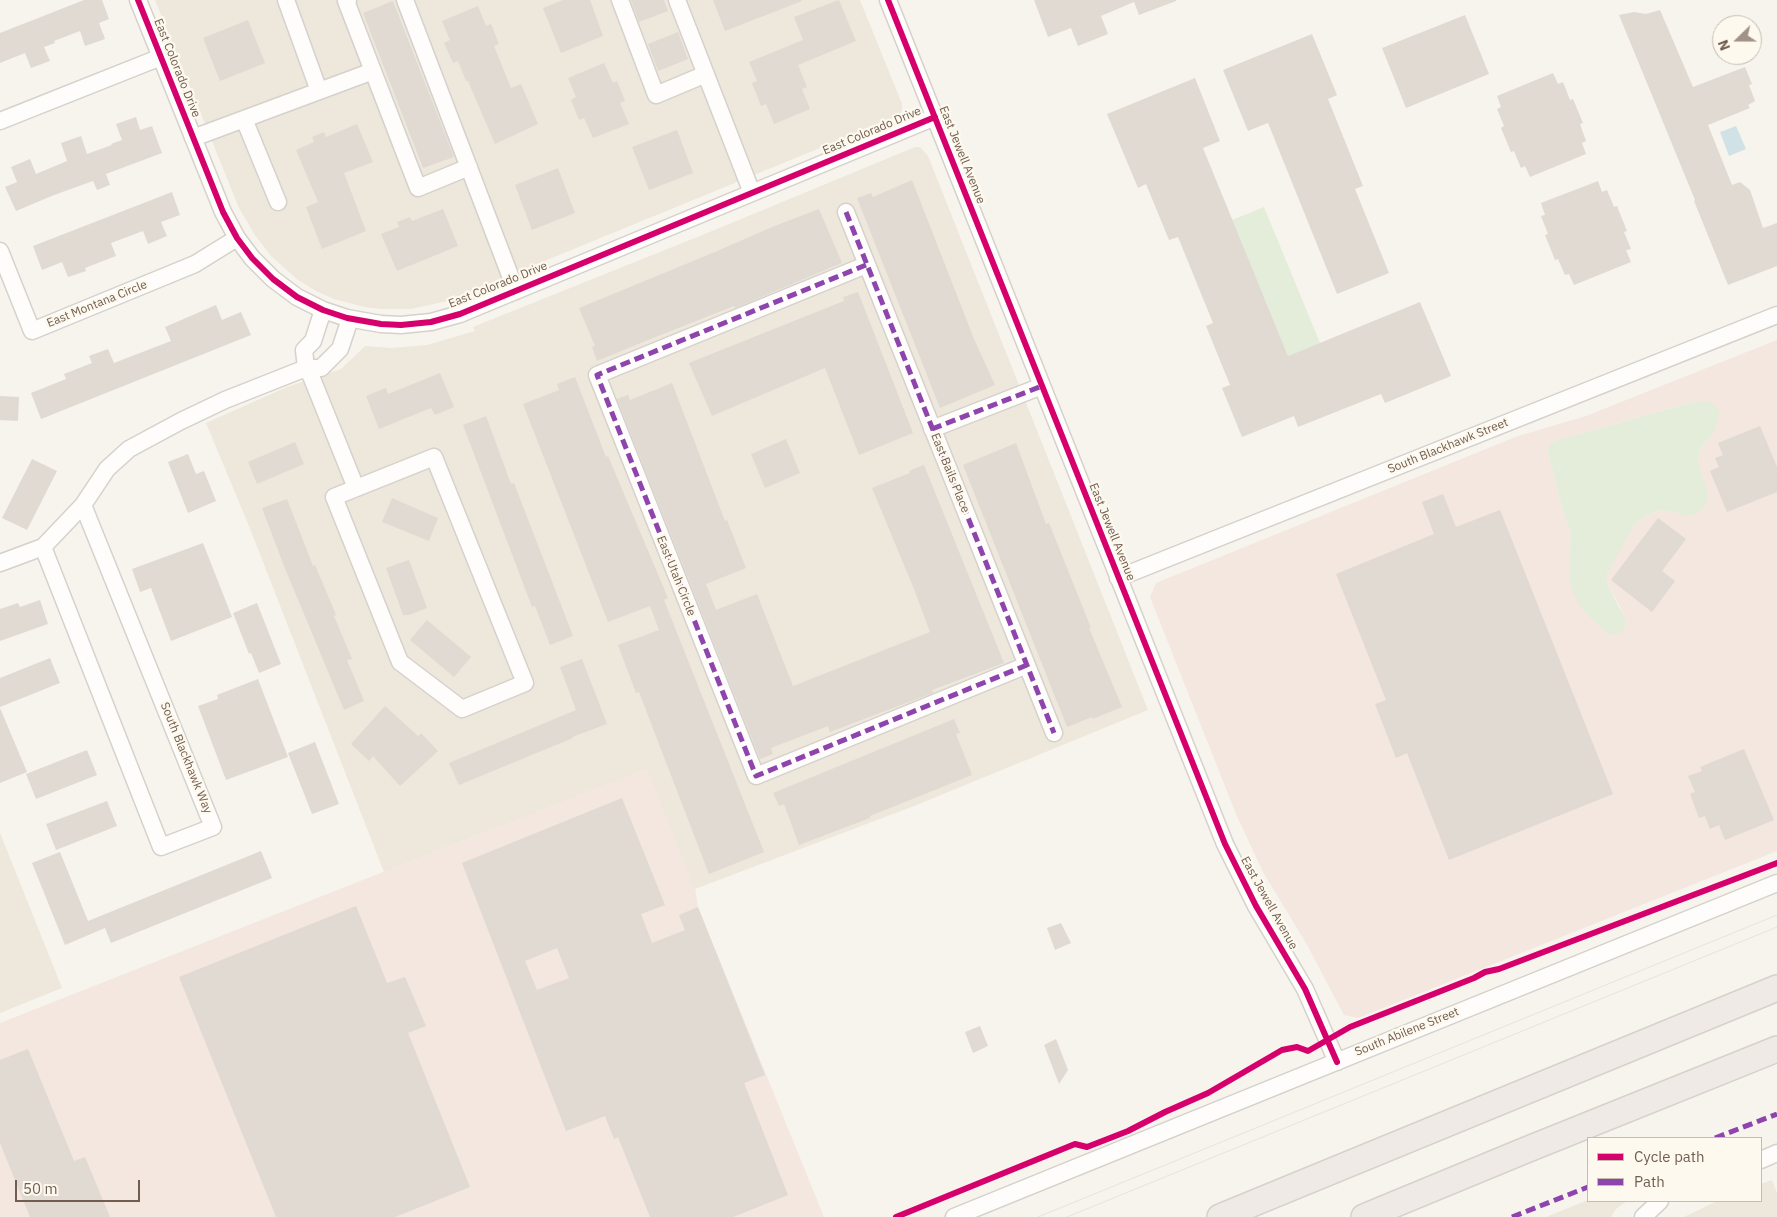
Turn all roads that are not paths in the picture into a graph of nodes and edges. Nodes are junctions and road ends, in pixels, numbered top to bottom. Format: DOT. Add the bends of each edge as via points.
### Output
graph roads {
  1 [pos="138,0"];
  2 [pos="286,0"];
  3 [pos="348,0"];
  4 [pos="405,0"];
  5 [pos="620,0"];
  6 [pos="676,0"];
  7 [pos="888,0"];
  8 [pos="161,57"];
  9 [pos="373,71"];
  10 [pos="706,74"];
  11 [pos="319,91"];
  12 [pos="935,117"];
  13 [pos="244,119"];
  14 [pos="0,121"];
  15 [pos="193,138"];
  16 [pos="469,167"];
  17 [pos="752,193"];
  18 [pos="278,202"];
  19 [pos="846,212"];
  20 [pos="237,238"];
  21 [pos="0,252"];
  22 [pos="866,265"];
  23 [pos="516,290"];
  24 [pos="324,310"];
  25 [pos="1777,315"];
  26 [pos="350,319"];
  27 [pos="306,368"];
  28 [pos="1042,386"];
  29 [pos="932,429"];
  30 [pos="356,488"];
  31 [pos="83,505"];
  32 [pos="43,546"];
  33 [pos="0,563"];
  34 [pos="1118,578"];
  35 [pos="1027,665"];
  36 [pos="1054,733"];
  37 [pos="1777,882"];
  38 [pos="1777,988"];
  39 [pos="1777,1049"];
  40 [pos="1337,1062"];
  41 [pos="1777,1153"];
  42 [pos="1762,1160"];
  43 [pos="1659,1202"];
  44 [pos="954,1217"];
  45 [pos="1220,1217"];
  46 [pos="1364,1217"];
  47 [pos="1643,1217"];
  1 -- 8 [label="street, East Colorado Drive"];
  2 -- 11 [label="street"];
  3 -- 9 [label="street"];
  4 -- 16 [label="street"];
  5 -- 10 [label="street" via="656,95"];
  6 -- 10 [label="street"];
  7 -- 12 [label="street, East Jewell Avenue"];
  8 -- 14 [label="street"];
  8 -- 15 [label="street, East Colorado Drive"];
  9 -- 11 [label="street"];
  9 -- 16 [label="street" via="418,188"];
  10 -- 17 [label="street"];
  11 -- 13 [label="street"];
  12 -- 17 [label="street, East Colorado Drive"];
  12 -- 28 [label="street, East Jewell Avenue"];
  13 -- 15 [label="street"];
  13 -- 18 [label="street"];
  15 -- 20 [label="street, East Colorado Drive" via="222,212"];
  16 -- 23 [label="street"];
  17 -- 23 [label="street, East Colorado Drive"];
  19 -- 22 [label="street, East Bails Place"];
  20 -- 21 [label="street, East Montana Circle" via="196,264 32,331"];
  20 -- 24 [label="street, East Colorado Drive" via="273,279 297,297"];
  22 -- 29 [label="street, East Bails Place"];
  22 -- 35 [label="street, East Utah Circle" via="596,375 756,776"];
  23 -- 26 [label="street, East Colorado Drive" via="460,314 431,322 401,325"];
  24 -- 26 [label="street, East Colorado Drive"];
  24 -- 27 [label="street" via="313,342 304,350"];
  25 -- 34 [label="street, South Blackhawk Street"];
  26 -- 27 [label="street" via="340,349 321,368"];
  27 -- 30 [label="street"];
  27 -- 31 [label="street" via="225,400 129,449 107,469"];
  28 -- 29 [label="street"];
  28 -- 34 [label="street, East Jewell Avenue"];
  29 -- 35 [label="street, East Bails Place"];
  30 -- 30 [label="street" via="334,497 400,662 462,709 525,683 434,457"];
  31 -- 32 [label="street"];
  31 -- 32 [label="street, South Blackhawk Way" via="213,827 161,847"];
  32 -- 33 [label="street"];
  34 -- 40 [label="street, East Jewell Avenue" via="1239,875 1305,989"];
  35 -- 36 [label="street, East Bails Place"];
  37 -- 40 [label="street, South Abilene Street"];
  38 -- 45 [label="highway"];
  39 -- 46 [label="highway"];
  40 -- 44 [label="street, South Abilene Street"];
  41 -- 42 [label="street"];
  43 -- 47 [label="street"];
}
